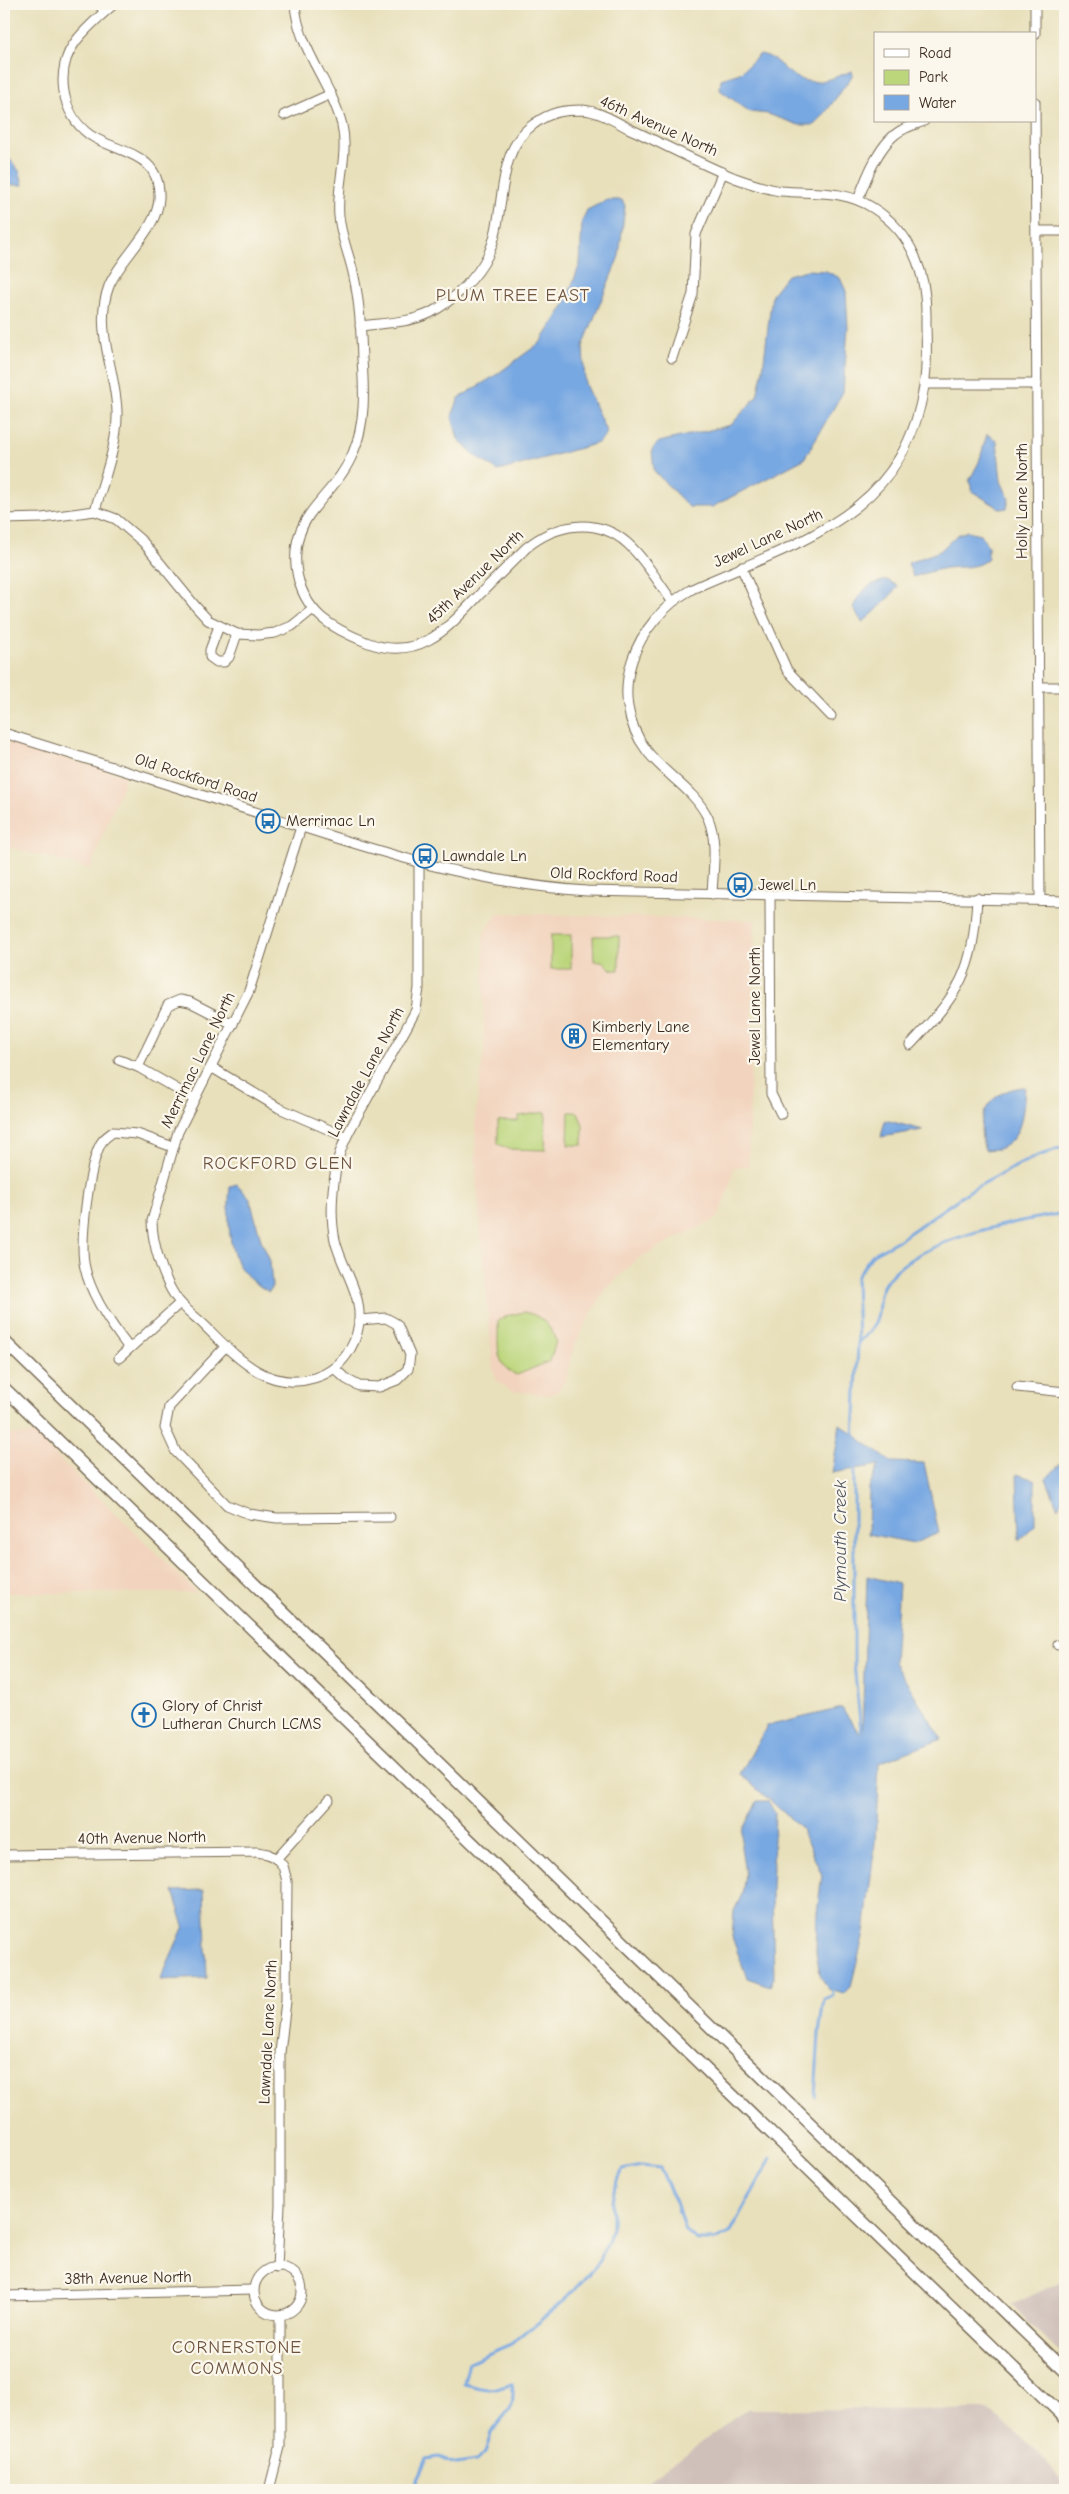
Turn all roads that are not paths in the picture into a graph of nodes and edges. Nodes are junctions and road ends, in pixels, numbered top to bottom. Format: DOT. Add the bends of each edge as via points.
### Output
graph roads {
  1 [pos="98,4"];
  2 [pos="114,4"];
  3 [pos="295,4"];
  4 [pos="1035,4"];
  5 [pos="105,12"];
  6 [pos="1035,32"];
  7 [pos="331,94"];
  8 [pos="284,115"];
  9 [pos="921,122"];
  10 [pos="1035,122"];
  11 [pos="722,172"];
  12 [pos="858,200"];
  13 [pos="1037,231"];
  14 [pos="1065,231"];
  15 [pos="360,326"];
  16 [pos="672,358"];
  17 [pos="925,384"];
  18 [pos="1037,384"];
  19 [pos="95,512"];
  20 [pos="4,519"];
  21 [pos="741,567"];
  22 [pos="672,601"];
  23 [pos="313,609"];
  24 [pos="219,626"];
  25 [pos="237,634"];
  26 [pos="1039,687"];
  27 [pos="1065,687"];
  28 [pos="831,716"];
  29 [pos="4,733"];
  30 [pos="301,827"];
  31 [pos="419,864"];
  32 [pos="712,894"];
  33 [pos="770,895"];
  34 [pos="976,898"];
  35 [pos="1040,900"];
  36 [pos="1065,901"];
  37 [pos="233,1024"];
  38 [pos="910,1045"];
  39 [pos="119,1060"];
  40 [pos="138,1067"];
  41 [pos="211,1067"];
  42 [pos="194,1099"];
  43 [pos="781,1114"];
  44 [pos="346,1137"];
  45 [pos="173,1148"];
  46 [pos="180,1303"];
  47 [pos="359,1320"];
  48 [pos="4,1341"];
  49 [pos="226,1346"];
  50 [pos="130,1348"];
  51 [pos="119,1358"];
  52 [pos="335,1369"];
  53 [pos="1017,1387"];
  54 [pos="4,1388"];
  55 [pos="1065,1392"];
  56 [pos="390,1517"];
  57 [pos="329,1800"];
  58 [pos="4,1855"];
  59 [pos="277,1859"];
  60 [pos="276,2268"];
  61 [pos="253,2290"];
  62 [pos="4,2296"];
  63 [pos="280,2315"];
  64 [pos="1065,2371"];
  65 [pos="1065,2418"];
  66 [pos="269,2490"];
  1 -- 5 [label="street"];
  2 -- 5 [label="street"];
  3 -- 7 [label="street" via="302,39"];
  4 -- 6 [label="street"];
  5 -- 19 [label="street" via="75,42 67,57 63,74 68,107 88,134 144,160 155,178 159,198 157,212 118,270 105,299 103,328 117,420"];
  7 -- 8 [label="street"];
  7 -- 15 [label="street" via="343,129 345,152 339,214 354,276"];
  9 -- 12 [label="street" via="900,130 882,150 869,171"];
  10 -- 13 [label="street, Holly Lane North"];
  11 -- 12 [label="street, 46th Avenue North" via="771,189 824,192"];
  11 -- 15 [label="street, 46th Avenue North" via="586,110 550,113 521,133 510,152 499,220 488,254 472,279 448,302 428,314 400,322"];
  11 -- 16 [label="street" via="696,234 693,294"];
  12 -- 17 [label="street, Jewel Lane North" via="886,217 900,231 920,265 926,304"];
  13 -- 14 [label="street"];
  13 -- 18 [label="street, Holly Lane North"];
  15 -- 23 [label="street" via="364,387 361,428 343,473 302,528 295,556 299,584"];
  17 -- 18 [label="street"];
  17 -- 21 [label="street, Jewel Lane North" via="914,427 900,458 870,497 831,527"];
  18 -- 26 [label="street, Holly Lane North"];
  19 -- 20 [label="street"];
  19 -- 24 [label="street" via="116,519 131,529 196,607"];
  21 -- 22 [label="street, Jewel Lane North"];
  21 -- 28 [label="street" via="787,670"];
  22 -- 23 [label="street, 45th Avenue North" via="627,543 614,534 584,526 568,526 538,537 451,625 424,643 408,648 376,646 336,628"];
  22 -- 32 [label="street, Jewel Lane North" via="650,623 631,660 628,680 630,719 647,751 689,790 708,819 713,837"];
  23 -- 25 [label="street" via="292,626 275,633"];
  24 -- 25 [label="street"];
  24 -- 25 [label="street" via="210,650 210,656 217,662 224,662 229,657"];
  26 -- 27 [label="street"];
  26 -- 35 [label="street, Holly Lane North"];
  29 -- 30 [label="street, Old Rockford Road"];
  30 -- 31 [label="street, Old Rockford Road"];
  30 -- 37 [label="street, Merrimac Lane North" via="254,977"];
  31 -- 32 [label="street, Old Rockford Road" via="548,889"];
  31 -- 44 [label="street, Lawndale Lane North" via="419,988 416,1010"];
  32 -- 33 [label="street, Old Rockford Road"];
  33 -- 34 [label="street, Old Rockford Road"];
  33 -- 43 [label="street, Jewel Lane North" via="771,1094"];
  34 -- 35 [label="street, Old Rockford Road"];
  34 -- 38 [label="street" via="974,943 966,971 950,1002"];
  35 -- 36 [label="street, Old Rockford Road"];
  37 -- 40 [label="street" via="190,1002 180,1000 168,1005"];
  37 -- 41 [label="street, Merrimac Lane North"];
  39 -- 40 [label="street"];
  40 -- 42 [label="street"];
  41 -- 42 [label="street, Merrimac Lane North"];
  41 -- 44 [label="street" via="279,1108"];
  42 -- 45 [label="street, Merrimac Lane North"];
  44 -- 47 [label="street, Lawndale Lane North" via="336,1166 332,1214 334,1238 358,1303"];
  45 -- 46 [label="street, Merrimac Lane North" via="155,1208 152,1234 168,1282"];
  45 -- 50 [label="street" via="138,1134 113,1132 102,1141 96,1154 88,1193 83,1246 85,1268 112,1326"];
  46 -- 49 [label="street, Merrimac Lane North"];
  46 -- 50 [label="street"];
  47 -- 52 [label="street, Lawndale Lane North" via="350,1351"];
  47 -- 52 [label="street" via="386,1318 397,1324 410,1356 408,1369 397,1380 379,1387 359,1386"];
  48 -- 64 [label="main road"];
  49 -- 52 [label="street, Lawndale Lane North" via="244,1364 273,1379 311,1379"];
  49 -- 56 [label="street" via="169,1407 166,1416 169,1440 195,1472 227,1505 249,1514 277,1518"];
  50 -- 51 [label="street"];
  53 -- 55 [label="street"];
  54 -- 65 [label="main road"];
  57 -- 59 [label="street"];
  58 -- 59 [label="street, 40th Avenue North" via="257,1852"];
  59 -- 60 [label="street, Lawndale Lane North" via="283,1866 287,1881 287,1977 280,2053 280,2205"];
  60 -- 61 [label="street" via="259,2276"];
  60 -- 63 [label="street" via="300,2279 302,2292 295,2308"];
  61 -- 62 [label="street, 38th Avenue North"];
  61 -- 63 [label="street" via="260,2307"];
  63 -- 66 [label="street" via="280,2447"];
}
